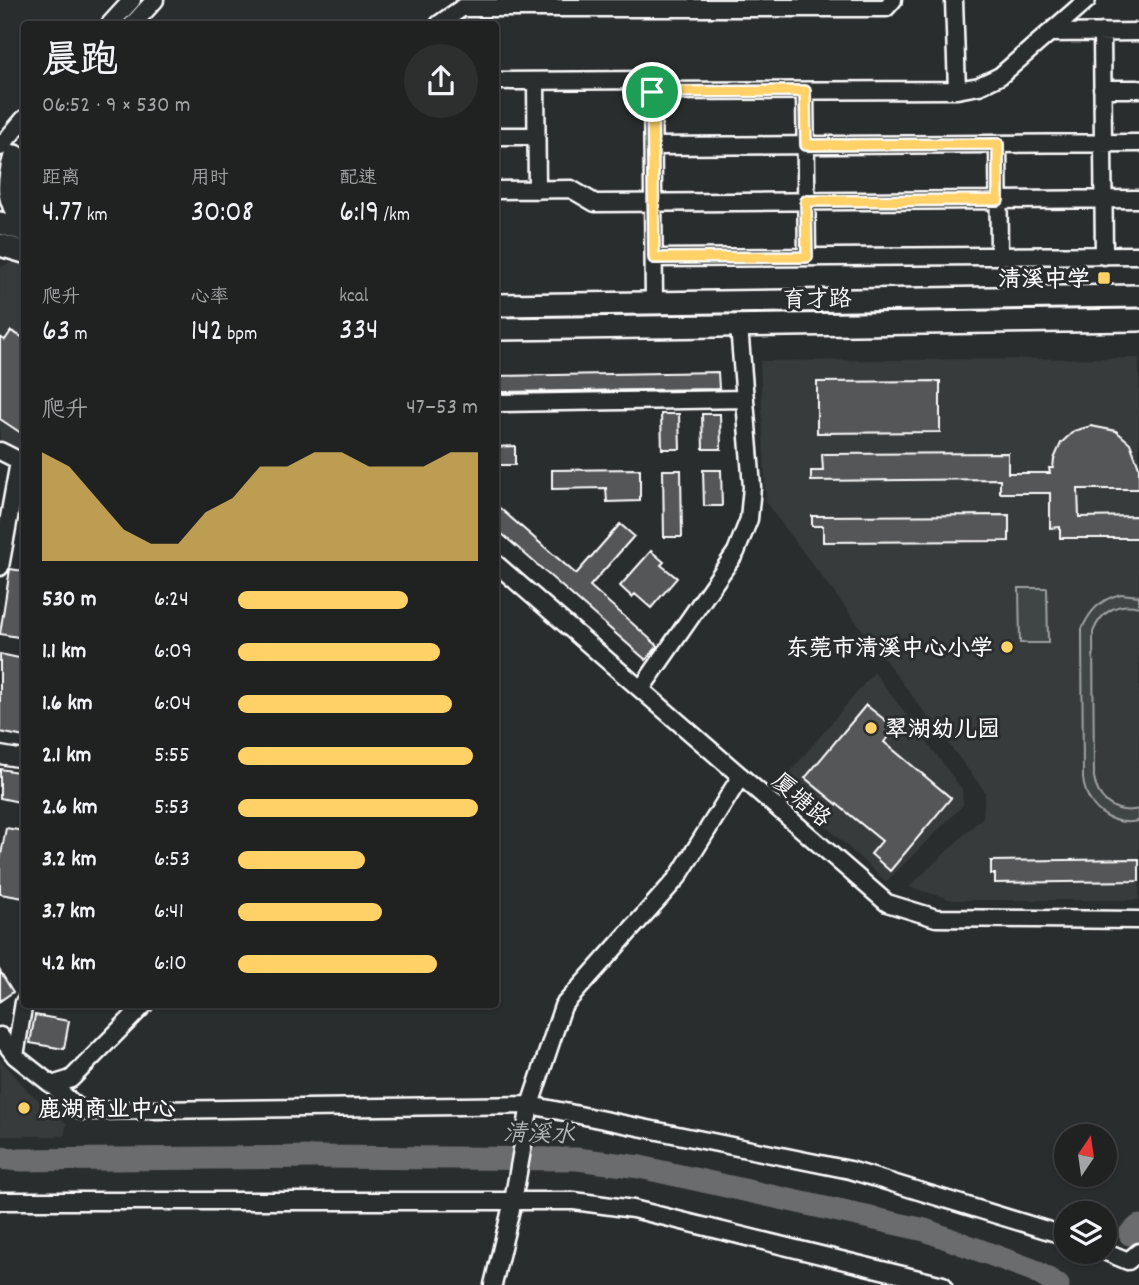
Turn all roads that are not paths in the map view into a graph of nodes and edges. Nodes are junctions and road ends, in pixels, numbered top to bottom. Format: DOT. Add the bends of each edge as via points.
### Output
graph roads {
  1 [pos="132,0"];
  2 [pos="155,0"];
  3 [pos="893,0"];
  4 [pos="954,0"];
  5 [pos="1087,0"];
  6 [pos="113,21"];
  7 [pos="136,21"];
  8 [pos="443,21"];
  9 [pos="1102,32"];
  10 [pos="1139,32"];
  11 [pos="1050,33"];
  12 [pos="499,81"];
  13 [pos="536,81"];
  14 [pos="1102,89"];
  15 [pos="1139,89"];
  16 [pos="957,90"];
  17 [pos="805,91"];
  18 [pos="652,92"];
  19 [pos="21,127"];
  20 [pos="499,136"];
  21 [pos="536,136"];
  22 [pos="1103,143"];
  23 [pos="1139,143"];
  24 [pos="998,144"];
  25 [pos="806,145"];
  26 [pos="653,146"];
  27 [pos="13,150"];
  28 [pos="0,174"];
  29 [pos="499,190"];
  30 [pos="537,190"];
  31 [pos="1139,199"];
  32 [pos="998,200"];
  33 [pos="1103,200"];
  34 [pos="806,201"];
  35 [pos="653,202"];
  36 [pos="21,219"];
  37 [pos="0,223"];
  38 [pos="21,229"];
  39 [pos="999,256"];
  40 [pos="1104,256"];
  41 [pos="1139,256"];
  42 [pos="807,257"];
  43 [pos="654,258"];
  44 [pos="1139,296"];
  45 [pos="654,303"];
  46 [pos="499,305"];
  47 [pos="1139,320"];
  48 [pos="739,326"];
  49 [pos="499,329"];
  50 [pos="745,399"];
  51 [pos="499,403"];
  52 [pos="0,451"];
  53 [pos="21,462"];
  54 [pos="21,467"];
  55 [pos="499,566"];
  56 [pos="0,567"];
  57 [pos="641,689"];
  58 [pos="0,755"];
  59 [pos="21,758"];
  60 [pos="741,776"];
  61 [pos="1139,920"];
  62 [pos="23,1008"];
  63 [pos="141,1008"];
  64 [pos="0,1036"];
  65 [pos="15,1056"];
  66 [pos="52,1085"];
  67 [pos="530,1105"];
  68 [pos="0,1201"];
  69 [pos="513,1201"];
  70 [pos="1054,1232"];
  71 [pos="1139,1252"];
  72 [pos="1117,1256"];
  73 [pos="493,1285"];
  74 [pos="943,1285"];
  1 -- 6 [label="street"];
  2 -- 7 [label="street"];
  3 -- 8 [label="street" via="886,8 462,8"];
  4 -- 16 [label="street"];
  5 -- 11 [label="street"];
  9 -- 10 [label="street"];
  9 -- 11 [label="street"];
  9 -- 14 [label="street"];
  11 -- 16 [label="street" via="1000,76"];
  12 -- 13 [label="street"];
  13 -- 18 [label="street" via="652,80"];
  13 -- 21 [label="street"];
  14 -- 15 [label="street"];
  14 -- 22 [label="street"];
  16 -- 17 [label="street"];
  17 -- 18 [label="street"];
  17 -- 25 [label="street"];
  18 -- 26 [label="street"];
  19 -- 27 [label="street"];
  20 -- 21 [label="street"];
  21 -- 30 [label="street"];
  22 -- 23 [label="street"];
  22 -- 24 [label="street"];
  22 -- 33 [label="street"];
  24 -- 25 [label="street"];
  24 -- 32 [label="street"];
  25 -- 26 [label="street"];
  25 -- 34 [label="street"];
  26 -- 35 [label="street"];
  27 -- 28 [label="street"];
  27 -- 36 [label="main road" via="8,183 13,207"];
  29 -- 30 [label="street"];
  30 -- 35 [label="street" via="570,189 595,204"];
  31 -- 33 [label="street"];
  32 -- 33 [label="street"];
  32 -- 34 [label="street"];
  32 -- 39 [label="street"];
  33 -- 40 [label="street"];
  34 -- 35 [label="street"];
  34 -- 42 [label="street"];
  35 -- 43 [label="street"];
  37 -- 38 [label="main road"];
  39 -- 40 [label="street"];
  39 -- 42 [label="street"];
  40 -- 41 [label="street"];
  42 -- 43 [label="street"];
  43 -- 45 [label="street"];
  44 -- 45 [label="main road, 育才路"];
  45 -- 46 [label="main road, 育才路"];
  47 -- 48 [label="main road, 育才路"];
  48 -- 49 [label="main road, 育才路"];
  48 -- 50 [label="street"];
  50 -- 51 [label="street"];
  50 -- 57 [label="street" via="752,487 749,519 736,552"];
  52 -- 53 [label="street"];
  54 -- 56 [label="street"];
  55 -- 57 [label="street, 厦塘路"];
  57 -- 60 [label="street, 厦塘路"];
  58 -- 59 [label="street"];
  60 -- 61 [label="street, 厦塘路" via="887,903 936,918"];
  60 -- 67 [label="street" via="678,877 564,1006"];
  62 -- 65 [label="street"];
  63 -- 66 [label="street" via="71,1079"];
  64 -- 65 [label="street"];
  65 -- 66 [label="street"];
  66 -- 67 [label="street" via="82,1111"];
  67 -- 69 [label="street"];
  67 -- 70 [label="street" via="850,1170"];
  68 -- 69 [label="street"];
  69 -- 73 [label="street"];
  69 -- 74 [label="street" via="574,1201 633,1209"];
  71 -- 72 [label="street" via="1128,1261"];
}
